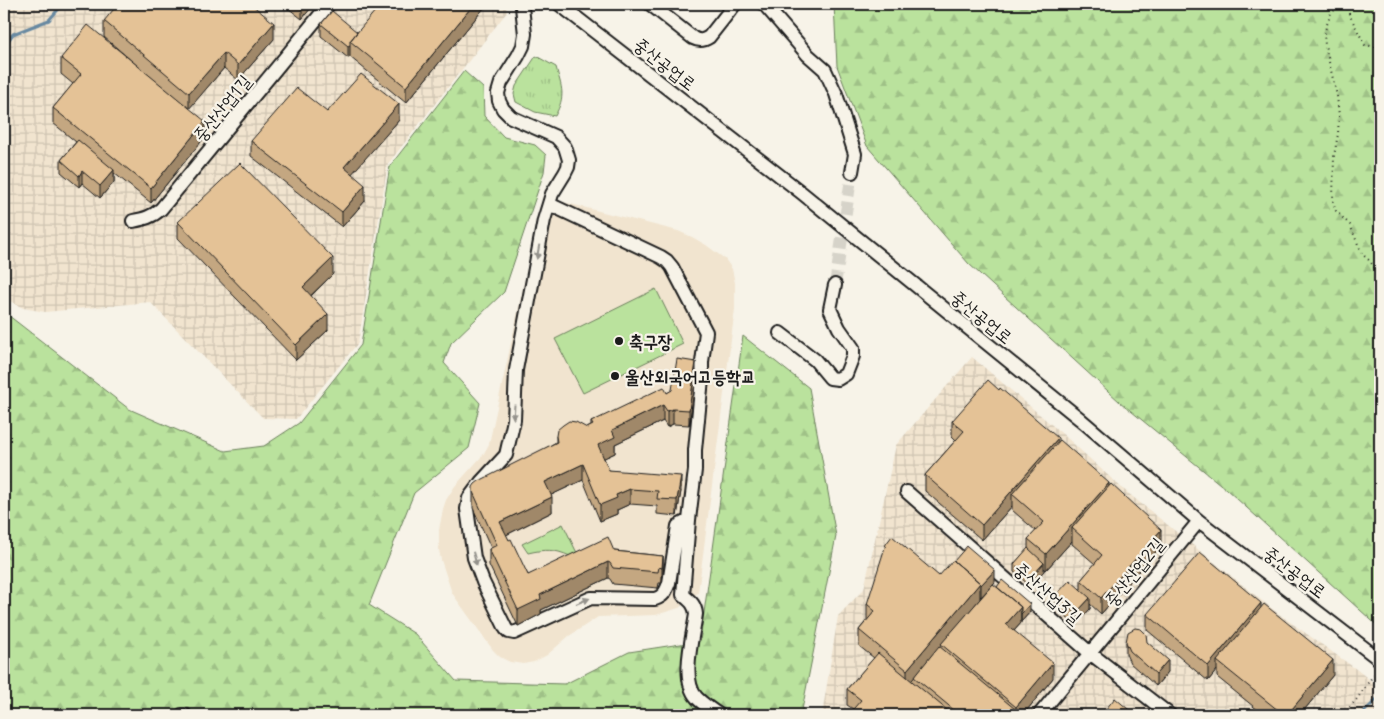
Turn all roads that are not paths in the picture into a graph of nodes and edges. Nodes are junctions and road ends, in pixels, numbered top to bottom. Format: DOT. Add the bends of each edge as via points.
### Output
graph roads {
  1 [pos="329,4"];
  2 [pos="559,4"];
  3 [pos="650,4"];
  4 [pos="735,4"];
  5 [pos="764,4"];
  6 [pos="522,7"];
  7 [pos="852,172"];
  8 [pos="549,204"];
  9 [pos="133,221"];
  10 [pos="835,285"];
  11 [pos="780,333"];
  12 [pos="907,492"];
  13 [pos="689,520"];
  14 [pos="1199,521"];
  15 [pos="1090,653"];
  16 [pos="1380,660"];
  17 [pos="719,715"];
  18 [pos="1039,715"];
  19 [pos="1170,715"];
  1 -- 9 [label="street, 중산산업1길" via="161,209 154,216"];
  2 -- 14 [label="street, 중산공업로" via="802,193 1080,419"];
  3 -- 4 [label="street" via="698,41 710,37"];
  5 -- 7 [label="street" via="825,70 855,154"];
  6 -- 8 [label="street" via="523,46 501,83 498,97 503,109 512,117 553,135 567,150 568,167"];
  8 -- 13 [label="street" via="668,261 704,326"];
  8 -- 13 [label="street, one-way" via="516,370 514,420 506,455 469,498 467,509 474,558 483,582 506,629 514,633 591,598 655,599 666,592 669,583 678,526"];
  10 -- 11 [label="street" via="830,309 853,348 846,374 838,379 830,378 814,360"];
  12 -- 15 [label="street, 중산산업3길"];
  13 -- 17 [label="street" via="683,595 693,604 696,614 689,678 696,697"];
  14 -- 15 [label="street, 중산산업2길"];
  14 -- 16 [label="street, 중산공업로"];
  15 -- 18 [label="street, 중산산업2길"];
  15 -- 19 [label="street, 중산산업3길"];
}
